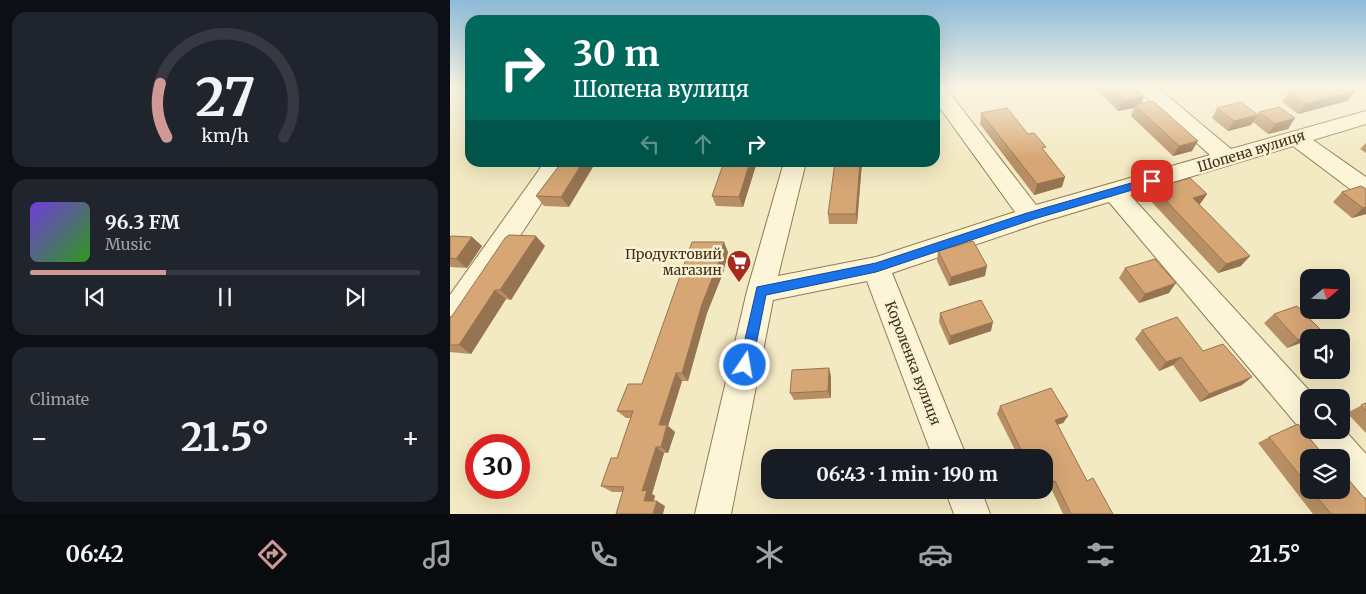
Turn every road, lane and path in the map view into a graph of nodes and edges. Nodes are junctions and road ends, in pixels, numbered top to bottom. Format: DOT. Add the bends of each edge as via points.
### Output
graph roads {
  1 [pos="953,111"];
  2 [pos="1173,111"];
  3 [pos="1366,117"];
  4 [pos="1297,138"];
  5 [pos="1227,158"];
  6 [pos="552,167"];
  7 [pos="794,167"];
  8 [pos="1366,189"];
  9 [pos="1114,192"];
  10 [pos="1031,216"];
  11 [pos="876,268"];
  12 [pos="761,291"];
  13 [pos="450,318"];
  14 [pos="1300,404"];
  15 [pos="1330,439"];
  16 [pos="946,449"];
  17 [pos="1366,480"];
  18 [pos="966,499"];
  19 [pos="713,514"];
  20 [pos="972,514"];
  1 -- 10 [label="street"];
  2 -- 5 [label="street"];
  3 -- 4 [label="street, Шопена вулиця"];
  4 -- 5 [label="street, Шопена вулиця"];
  4 -- 8 [label="street"];
  5 -- 9 [label="street, Шопена вулиця"];
  6 -- 13 [label="street"];
  7 -- 12 [label="street"];
  9 -- 10 [label="street, Шопена вулиця"];
  9 -- 14 [label="street"];
  10 -- 11 [label="street, Шопена вулиця"];
  11 -- 12 [label="street, Шопена вулиця"];
  11 -- 16 [label="street, Короленка вулиця"];
  12 -- 19 [label="street"];
  15 -- 17 [label="street"];
  18 -- 20 [label="street"];
}
